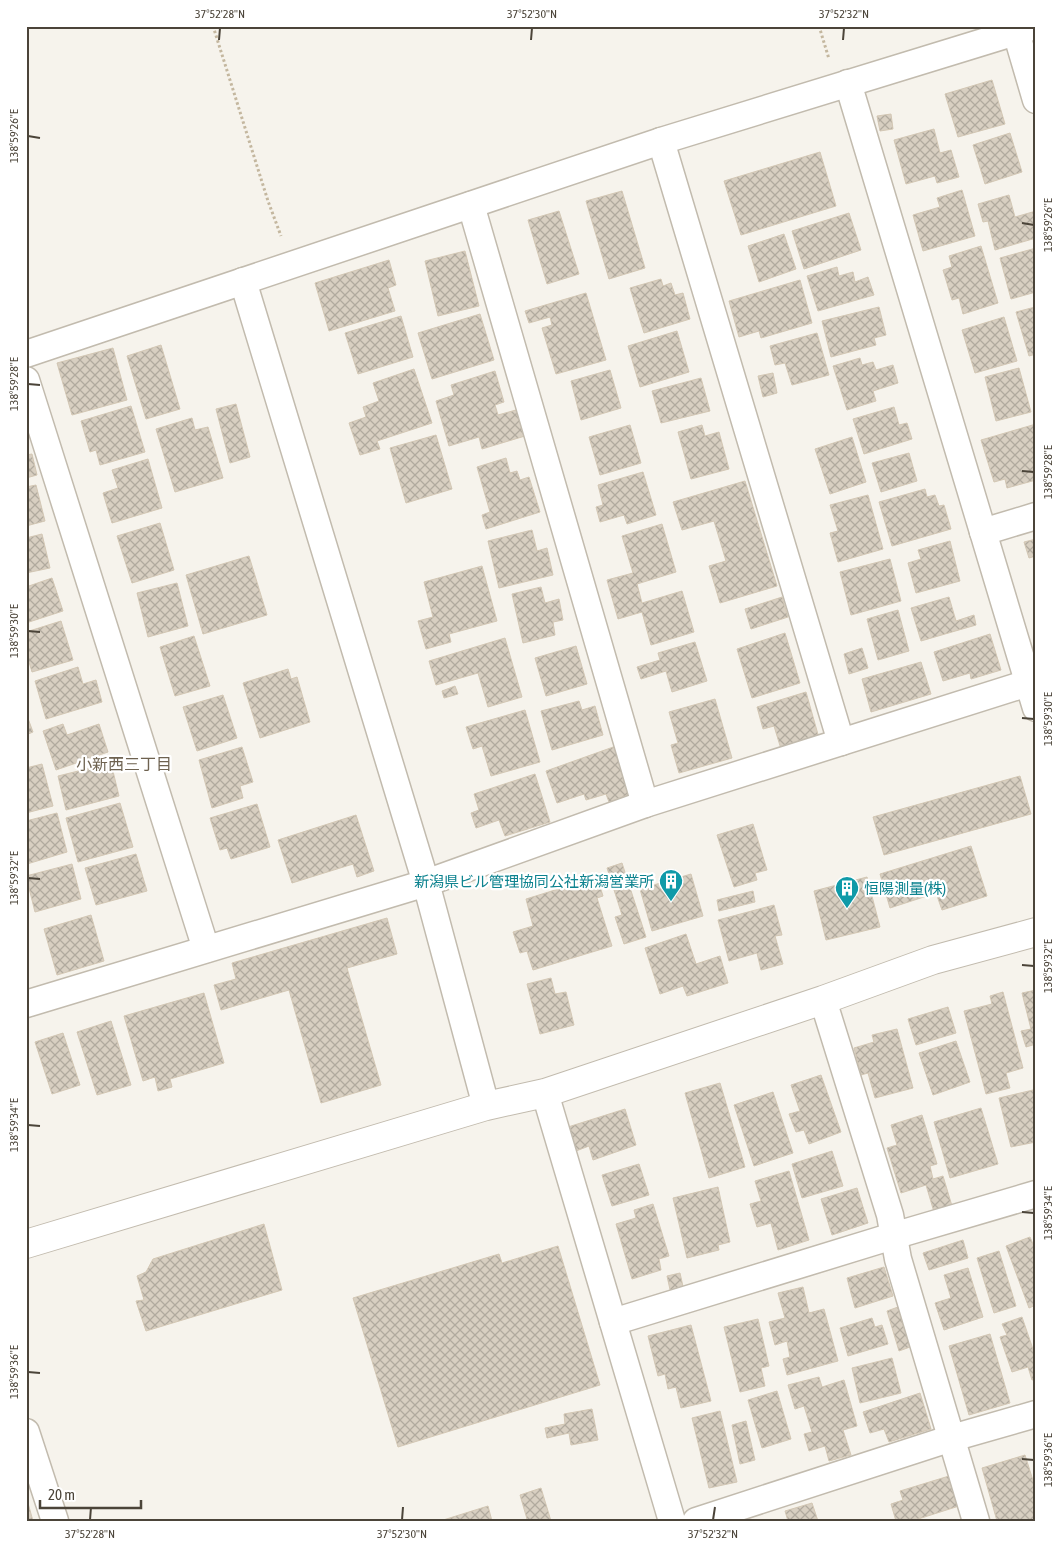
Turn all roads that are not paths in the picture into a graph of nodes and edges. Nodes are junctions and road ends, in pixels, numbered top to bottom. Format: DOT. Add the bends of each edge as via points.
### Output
graph roads {
  1 [pos="1025,29"];
  2 [pos="848,82"];
  3 [pos="1036,100"];
  4 [pos="661,141"];
  5 [pos="471,205"];
  6 [pos="243,281"];
  7 [pos="26,354"];
  8 [pos="26,380"];
  9 [pos="1036,516"];
  10 [pos="983,532"];
  11 [pos="1028,683"];
  12 [pos="1036,708"];
  13 [pos="841,742"];
  14 [pos="645,804"];
  15 [pos="426,882"];
  16 [pos="1036,932"];
  17 [pos="206,949"];
  18 [pos="823,1000"];
  19 [pos="26,1004"];
  20 [pos="545,1093"];
  21 [pos="486,1106"];
  22 [pos="1036,1194"];
  23 [pos="894,1236"];
  24 [pos="26,1244"];
  25 [pos="613,1322"];
  26 [pos="1036,1414"];
  27 [pos="26,1432"];
  28 [pos="952,1438"];
  29 [pos="55,1521"];
  30 [pos="672,1521"];
  31 [pos="696,1521"];
  32 [pos="976,1521"];
  1 -- 2 [label="street"];
  1 -- 3 [label="street"];
  2 -- 4 [label="street"];
  2 -- 10 [label="street"];
  4 -- 5 [label="street"];
  4 -- 13 [label="street"];
  5 -- 6 [label="street"];
  5 -- 14 [label="street"];
  6 -- 7 [label="street"];
  6 -- 15 [label="street"];
  8 -- 17 [label="street"];
  9 -- 10 [label="street"];
  10 -- 11 [label="street"];
  11 -- 12 [label="street"];
  11 -- 13 [label="street"];
  13 -- 14 [label="street"];
  14 -- 15 [label="street"];
  15 -- 17 [label="street"];
  15 -- 21 [label="street"];
  16 -- 18 [label="street" via="933,960"];
  17 -- 19 [label="street"];
  18 -- 20 [label="street"];
  18 -- 23 [label="street" via="890,1214"];
  20 -- 21 [label="street"];
  20 -- 25 [label="street"];
  21 -- 24 [label="street"];
  22 -- 23 [label="street"];
  23 -- 25 [label="street"];
  23 -- 28 [label="street" via="898,1259"];
  25 -- 30 [label="street"];
  26 -- 28 [label="street"];
  27 -- 29 [label="street"];
  28 -- 31 [label="street"];
  28 -- 32 [label="street"];
}
